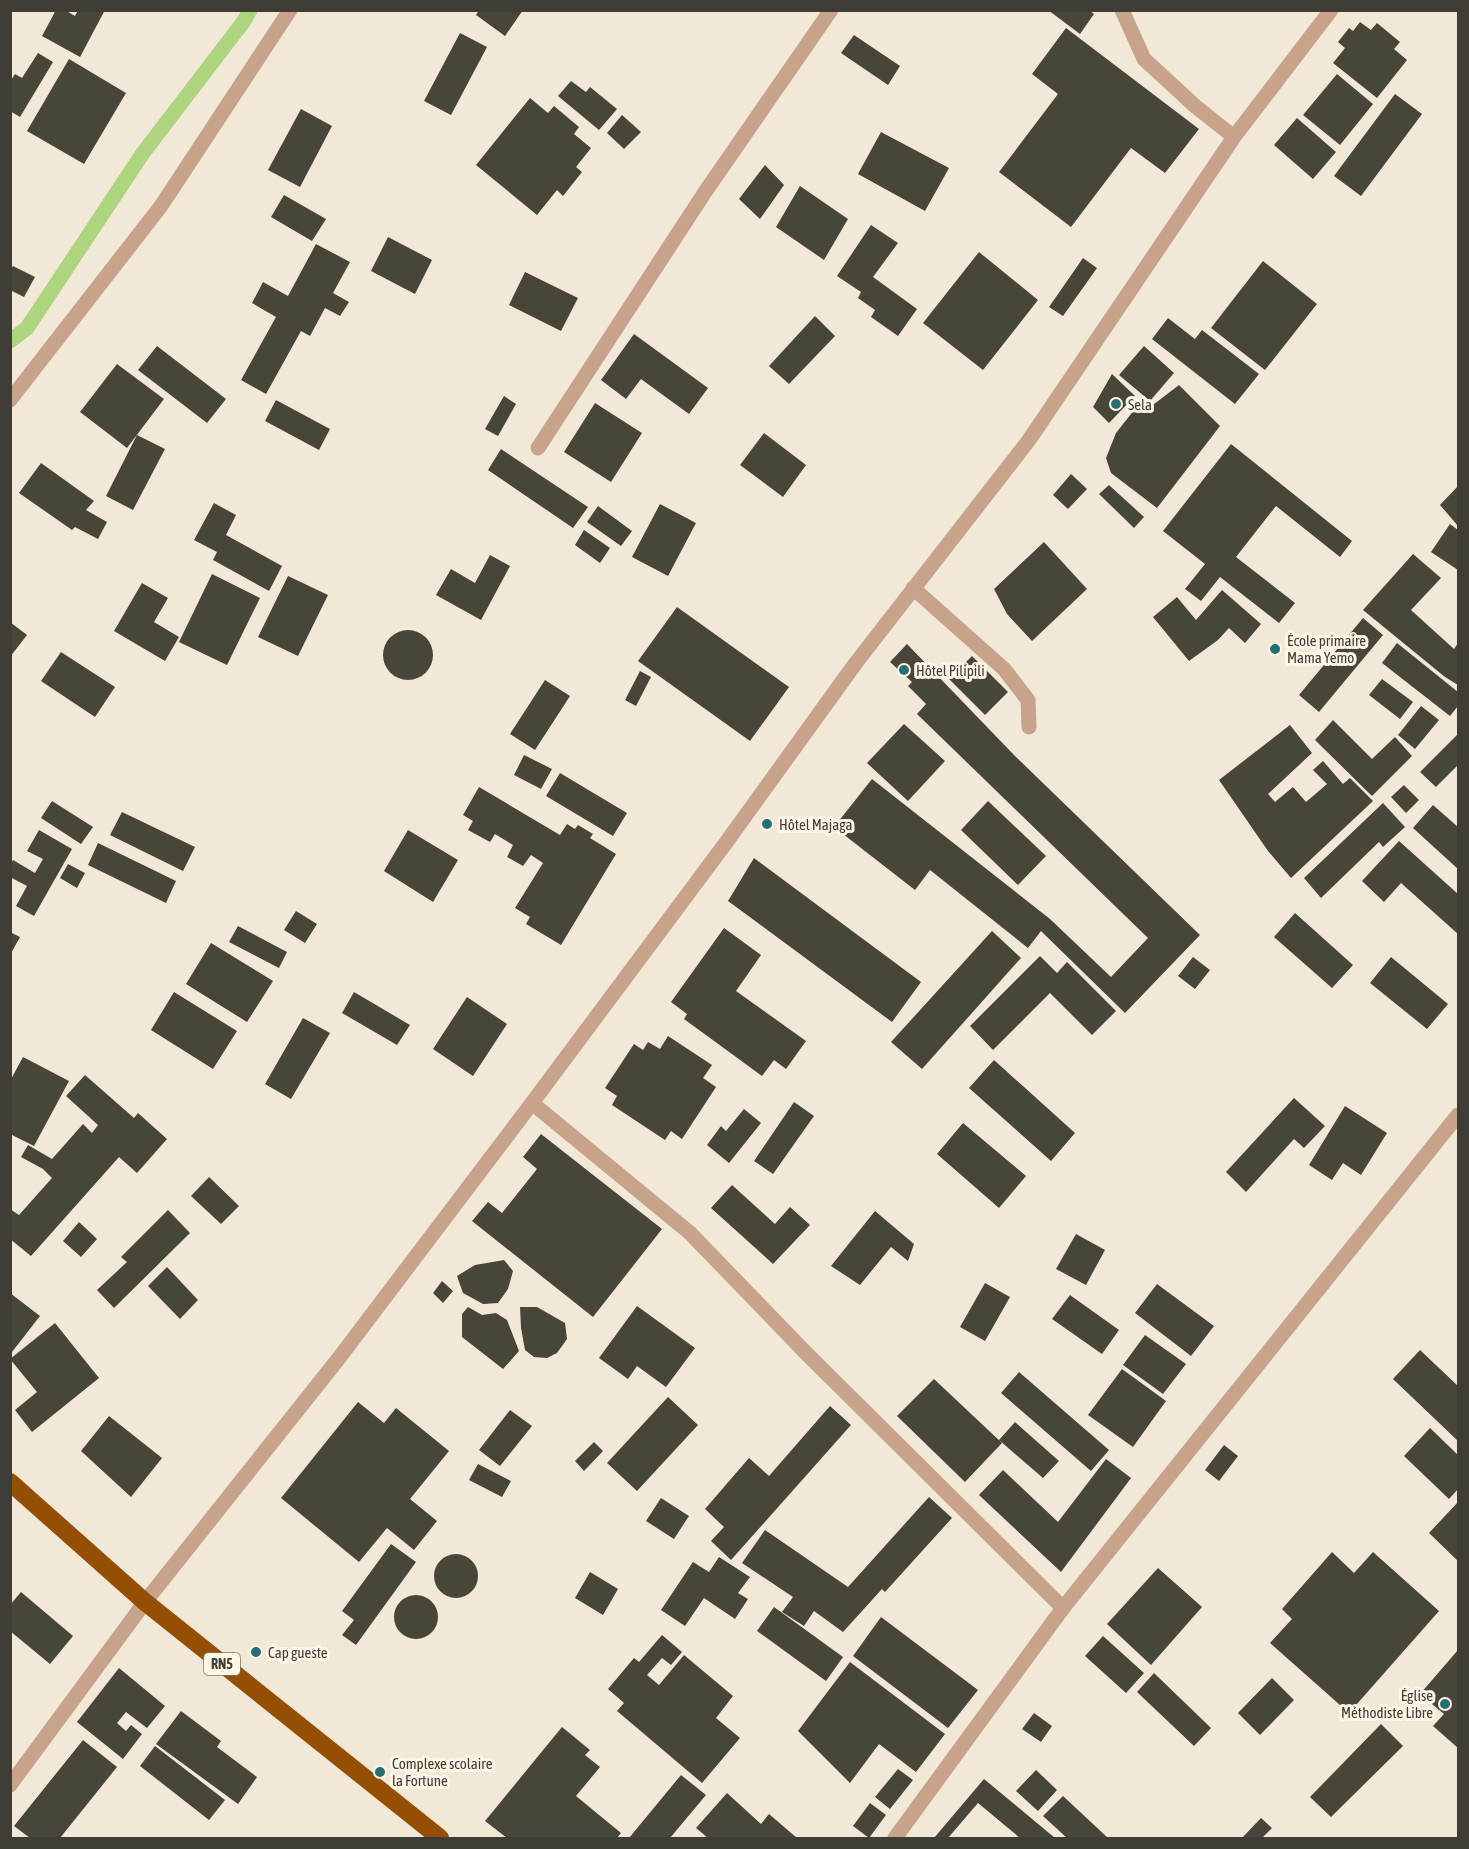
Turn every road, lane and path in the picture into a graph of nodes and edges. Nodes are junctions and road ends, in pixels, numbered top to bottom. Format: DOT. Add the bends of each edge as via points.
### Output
graph roads {
  1 [pos="290,10"];
  2 [pos="831,10"];
  3 [pos="1122,10"];
  4 [pos="1331,10"];
  5 [pos="1233,137"];
  6 [pos="10,400"];
  7 [pos="538,448"];
  8 [pos="913,588"];
  9 [pos="1029,728"];
  10 [pos="532,1104"];
  11 [pos="1458,1115"];
  12 [pos="10,1482"];
  13 [pos="145,1602"];
  14 [pos="1063,1608"];
  15 [pos="10,1785"];
  16 [pos="440,1839"];
  17 [pos="895,1839"];
  1 -- 6 [label="street" via="161,206"];
  2 -- 7 [label="street" via="705,192"];
  3 -- 5 [label="street" via="1144,59"];
  4 -- 5 [label="street"];
  5 -- 8 [label="street" via="1029,440"];
  8 -- 9 [label="street" via="1004,669 1028,700"];
  8 -- 10 [label="street"];
  10 -- 13 [label="street" via="339,1358"];
  10 -- 14 [label="street" via="690,1233"];
  11 -- 14 [label="street"];
  12 -- 13 [label="highway, RN5"];
  13 -- 15 [label="street"];
  13 -- 16 [label="highway, RN5"];
  14 -- 17 [label="street"];
}
